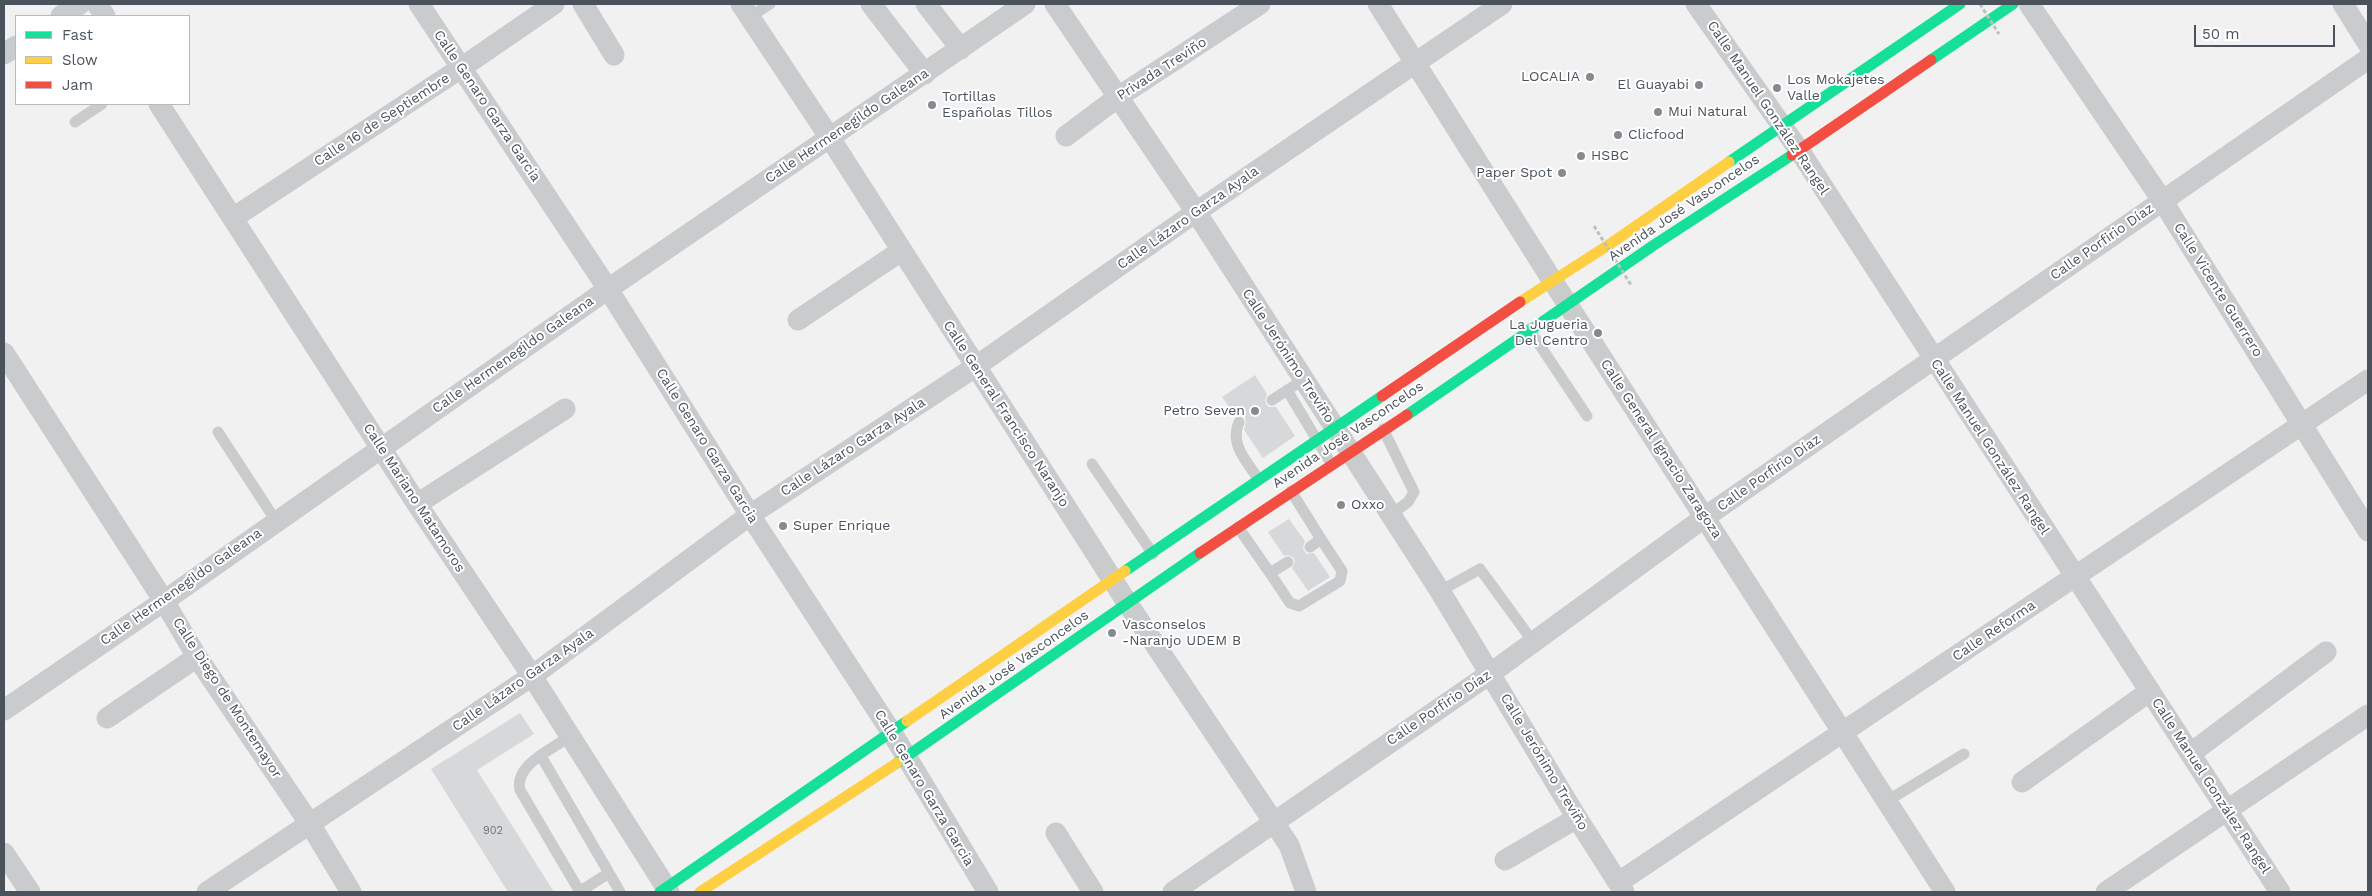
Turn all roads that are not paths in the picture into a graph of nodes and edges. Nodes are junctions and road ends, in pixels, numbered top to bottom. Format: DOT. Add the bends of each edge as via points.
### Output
graph roads {
  1 [pos="80,4"];
  2 [pos="97,4"];
  3 [pos="419,4"];
  4 [pos="554,4"];
  5 [pos="583,4"];
  6 [pos="770,4"];
  7 [pos="871,4"];
  8 [pos="926,4"];
  9 [pos="1025,4"];
  10 [pos="1055,4"];
  11 [pos="1260,4"];
  12 [pos="1378,4"];
  13 [pos="1502,4"];
  14 [pos="1696,4"];
  15 [pos="1960,4"];
  16 [pos="2014,4"];
  17 [pos="2029,4"];
  18 [pos="2342,4"];
  19 [pos="746,10"];
  20 [pos="63,15"];
  21 [pos="104,15"];
  22 [pos="2368,44"];
  23 [pos="15,47"];
  24 [pos="961,49"];
  25 [pos="4,54"];
  26 [pos="614,55"];
  27 [pos="2368,59"];
  28 [pos="1416,62"];
  29 [pos="461,68"];
  30 [pos="925,74"];
  31 [pos="1118,97"];
  32 [pos="100,105"];
  33 [pos="160,105"];
  34 [pos="75,122"];
  35 [pos="1781,126"];
  36 [pos="1066,136"];
  37 [pos="830,138"];
  38 [pos="1798,150"];
  39 [pos="2162,200"];
  40 [pos="1196,212"];
  41 [pos="232,218"];
  42 [pos="901,251"];
  43 [pos="1552,280"];
  44 [pos="608,289"];
  45 [pos="1568,305"];
  46 [pos="1522,318"];
  47 [pos="798,320"];
  48 [pos="1932,358"];
  49 [pos="975,367"];
  50 [pos="7,368"];
  51 [pos="2368,380"];
  52 [pos="1295,385"];
  53 [pos="1272,400"];
  54 [pos="565,409"];
  55 [pos="1587,416"];
  56 [pos="1377,418"];
  57 [pos="1240,422"];
  58 [pos="2302,425"];
  59 [pos="1335,429"];
  60 [pos="218,432"];
  61 [pos="1318,442"];
  62 [pos="381,447"];
  63 [pos="1350,453"];
  64 [pos="1092,464"];
  65 [pos="1332,465"];
  66 [pos="1284,480"];
  67 [pos="1266,492"];
  68 [pos="416,504"];
  69 [pos="750,515"];
  70 [pos="1390,515"];
  71 [pos="1231,516"];
  72 [pos="1705,517"];
  73 [pos="276,521"];
  74 [pos="2368,531"];
  75 [pos="1321,539"];
  76 [pos="1310,547"];
  77 [pos="1288,562"];
  78 [pos="1161,565"];
  79 [pos="1270,573"];
  80 [pos="2075,577"];
  81 [pos="1113,579"];
  82 [pos="1440,591"];
  83 [pos="164,601"];
  84 [pos="1128,604"];
  85 [pos="1534,643"];
  86 [pos="2326,652"];
  87 [pos="197,657"];
  88 [pos="1491,673"];
  89 [pos="532,676"];
  90 [pos="2150,691"];
  91 [pos="4,710"];
  92 [pos="2368,715"];
  93 [pos="107,718"];
  94 [pos="892,733"];
  95 [pos="1842,733"];
  96 [pos="569,737"];
  97 [pos="2191,753"];
  98 [pos="1964,754"];
  99 [pos="541,756"];
  100 [pos="906,758"];
  101 [pos="2022,782"];
  102 [pos="1886,801"];
  103 [pos="2228,810"];
  104 [pos="1577,818"];
  105 [pos="1272,823"];
  106 [pos="310,824"];
  107 [pos="1056,833"];
  108 [pos="4,853"];
  109 [pos="1505,860"];
  110 [pos="609,873"];
  111 [pos="1622,887"];
  112 [pos="1182,890"];
  113 [pos="665,891"];
  114 [pos="30,892"];
  115 [pos="207,892"];
  116 [pos="351,892"];
  117 [pos="579,892"];
  118 [pos="620,892"];
  119 [pos="700,892"];
  120 [pos="988,892"];
  121 [pos="1093,892"];
  122 [pos="1306,892"];
  123 [pos="1945,892"];
  124 [pos="2106,892"];
  125 [pos="2280,892"];
  1 -- 20 [label="street"];
  2 -- 21 [label="street"];
  3 -- 29 [label="street, Calle Genaro Garza Garcia"];
  4 -- 29 [label="street, Calle 16 de Septiembre"];
  5 -- 26 [label="street"];
  6 -- 19 [label="lane"];
  7 -- 30 [label="street"];
  8 -- 24 [label="street"];
  9 -- 24 [label="street, Calle Hermenegildo Galeana"];
  10 -- 31 [label="street, Calle Jerónimo Treviño"];
  11 -- 31 [label="street, Privada Treviño"];
  12 -- 28 [label="street, Calle General Ignacio Zaragoza"];
  13 -- 28 [label="street, Calle Lázaro Garza Ayala"];
  14 -- 35 [label="street, Calle Manuel González Rangel"];
  15 -- 35 [label="main road, Avenida José Vasconcelos"];
  16 -- 38 [label="main road, Avenida José Vasconcelos"];
  17 -- 39 [label="street, Calle Vicente Guerrero"];
  18 -- 22 [label="street"];
  19 -- 37 [label="street, Calle General Francisco Naranjo"];
  23 -- 25 [label="street"];
  24 -- 30 [label="street, Calle Hermenegildo Galeana"];
  27 -- 39 [label="street, Calle Porfirio Díaz"];
  28 -- 40 [label="street, Calle Lázaro Garza Ayala"];
  28 -- 43 [label="street, Calle General Ignacio Zaragoza"];
  29 -- 41 [label="street, Calle 16 de Septiembre"];
  29 -- 44 [label="street, Calle Genaro Garza Garcia"];
  30 -- 37 [label="street, Calle Hermenegildo Galeana"];
  31 -- 36 [label="street, Privada Treviño"];
  31 -- 40 [label="street, Calle Jerónimo Treviño"];
  32 -- 34 [label="lane"];
  33 -- 41 [label="street, Calle Mariano Matamoros"];
  35 -- 38 [label="street, Calle Manuel González Rangel"];
  35 -- 43 [label="main road, Avenida José Vasconcelos"];
  37 -- 42 [label="street, Calle General Francisco Naranjo"];
  37 -- 44 [label="street, Calle Hermenegildo Galeana"];
  38 -- 45 [label="main road, Avenida José Vasconcelos"];
  38 -- 48 [label="street, Calle Manuel González Rangel"];
  39 -- 48 [label="street, Calle Porfirio Díaz"];
  39 -- 58 [label="street, Calle Vicente Guerrero"];
  40 -- 49 [label="street, Calle Lázaro Garza Ayala"];
  40 -- 52 [label="street, Calle Jerónimo Treviño"];
  41 -- 62 [label="street, Calle Mariano Matamoros"];
  42 -- 47 [label="street"];
  42 -- 49 [label="street, Calle General Francisco Naranjo"];
  43 -- 45 [label="street, Calle General Ignacio Zaragoza"];
  43 -- 46 [label="main road, Avenida José Vasconcelos"];
  44 -- 62 [label="street, Calle Hermenegildo Galeana"];
  44 -- 69 [label="street, Calle Genaro Garza Garcia"];
  45 -- 46 [label="main road, Avenida José Vasconcelos"];
  45 -- 72 [label="street, Calle General Ignacio Zaragoza"];
  46 -- 55 [label="lane"];
  46 -- 56 [label="main road, Avenida José Vasconcelos"];
  46 -- 56 [label="main road, Avenida José Vasconcelos"];
  48 -- 72 [label="street, Calle Porfirio Díaz"];
  48 -- 80 [label="street, Calle Manuel González Rangel"];
  49 -- 69 [label="street, Calle Lázaro Garza Ayala"];
  49 -- 81 [label="street, Calle General Francisco Naranjo"];
  50 -- 83 [label="street, Calle Diego de Montemayor"];
  51 -- 58 [label="street, Calle Reforma"];
  52 -- 53 [label="lane"];
  52 -- 59 [label="street, Calle Jerónimo Treviño"];
  52 -- 61 [label="lane"];
  54 -- 68 [label="street"];
  56 -- 59 [label="main road, Avenida José Vasconcelos"];
  56 -- 63 [label="main road, Avenida José Vasconcelos"];
  56 -- 70 [label="lane" via="1414,492 1408,502"];
  57 -- 67 [label="lane" via="1235,437 1238,446"];
  58 -- 74 [label="street, Calle Vicente Guerrero"];
  58 -- 80 [label="street, Calle Reforma"];
  59 -- 61 [label="main road, Avenida José Vasconcelos"];
  59 -- 63 [label="street, Calle Jerónimo Treviño"];
  60 -- 73 [label="lane"];
  61 -- 65 [label="lane"];
  61 -- 66 [label="main road, Avenida José Vasconcelos"];
  62 -- 68 [label="street, Calle Mariano Matamoros"];
  62 -- 73 [label="street, Calle Hermenegildo Galeana"];
  63 -- 65 [label="main road, Avenida José Vasconcelos"];
  63 -- 70 [label="street, Calle Jerónimo Treviño"];
  64 -- 78 [label="lane"];
  65 -- 66 [label="main road, Avenida José Vasconcelos"];
  66 -- 67 [label="main road, Avenida José Vasconcelos"];
  66 -- 67 [label="main road, Avenida José Vasconcelos"];
  66 -- 75 [label="lane"];
  67 -- 71 [label="main road, Avenida José Vasconcelos"];
  67 -- 71 [label="main road, Avenida José Vasconcelos"];
  68 -- 89 [label="street, Calle Mariano Matamoros"];
  69 -- 89 [label="street, Calle Lázaro Garza Ayala"];
  69 -- 94 [label="street, Calle Genaro Garza Garcia"];
  70 -- 82 [label="street, Calle Jerónimo Treviño"];
  71 -- 78 [label="main road, Avenida José Vasconcelos"];
  71 -- 78 [label="main road, Avenida José Vasconcelos"];
  71 -- 79 [label="lane"];
  72 -- 85 [label="street, Calle Porfirio Díaz"];
  72 -- 95 [label="street, Calle General Ignacio Zaragoza"];
  73 -- 83 [label="street, Calle Hermenegildo Galeana"];
  75 -- 76 [label="lane"];
  75 -- 79 [label="lane" via="1342,570 1340,581 1300,606 1294,606"];
  77 -- 79 [label="lane"];
  78 -- 81 [label="main road, Avenida José Vasconcelos"];
  78 -- 84 [label="main road, Avenida José Vasconcelos"];
  80 -- 90 [label="street, Calle Manuel González Rangel"];
  80 -- 95 [label="street, Calle Reforma"];
  81 -- 84 [label="street, Calle General Francisco Naranjo"];
  81 -- 94 [label="main road, Avenida José Vasconcelos"];
  82 -- 85 [label="lane" via="1480,569"];
  82 -- 88 [label="street, Calle Jerónimo Treviño"];
  83 -- 87 [label="street, Calle Diego de Montemayor"];
  83 -- 91 [label="street, Calle Hermenegildo Galeana"];
  84 -- 100 [label="main road, Avenida José Vasconcelos"];
  84 -- 105 [label="street, Calle General Francisco Naranjo"];
  85 -- 88 [label="street, Calle Porfirio Díaz"];
  86 -- 97 [label="street"];
  87 -- 93 [label="street"];
  87 -- 106 [label="street, Calle Diego de Montemayor"];
  88 -- 104 [label="street, Calle Jerónimo Treviño"];
  88 -- 105 [label="street, Calle Porfirio Díaz"];
  89 -- 96 [label="street, Calle Mariano Matamoros"];
  89 -- 106 [label="street, Calle Lázaro Garza Ayala"];
  90 -- 97 [label="street, Calle Manuel González Rangel"];
  90 -- 101 [label="street"];
  92 -- 103 [label="street"];
  94 -- 100 [label="street, Calle Genaro Garza Garcia"];
  94 -- 113 [label="main road, Avenida José Vasconcelos"];
  95 -- 102 [label="street, Calle General Ignacio Zaragoza"];
  95 -- 111 [label="street, Calle Reforma"];
  96 -- 99 [label="lane"];
  96 -- 113 [label="street, Calle Mariano Matamoros"];
  97 -- 103 [label="street, Calle Manuel González Rangel"];
  98 -- 102 [label="lane"];
  99 -- 110 [label="lane"];
  99 -- 117 [label="lane" via="520,776 520,790"];
  100 -- 119 [label="main road, Avenida José Vasconcelos"];
  100 -- 120 [label="street, Calle Genaro Garza Garcia"];
  102 -- 123 [label="street, Calle General Ignacio Zaragoza"];
  103 -- 124 [label="street"];
  103 -- 125 [label="street, Calle Manuel González Rangel"];
  104 -- 109 [label="street"];
  104 -- 111 [label="street, Calle Jerónimo Treviño"];
  105 -- 112 [label="street, Calle Porfirio Díaz"];
  105 -- 122 [label="street, Calle General Francisco Naranjo" via="1289,845"];
  106 -- 115 [label="street, Calle Lázaro Garza Ayala"];
  106 -- 116 [label="street, Calle Diego de Montemayor"];
  107 -- 121 [label="street"];
  108 -- 114 [label="street"];
  110 -- 117 [label="lane"];
  110 -- 118 [label="lane"];
}
